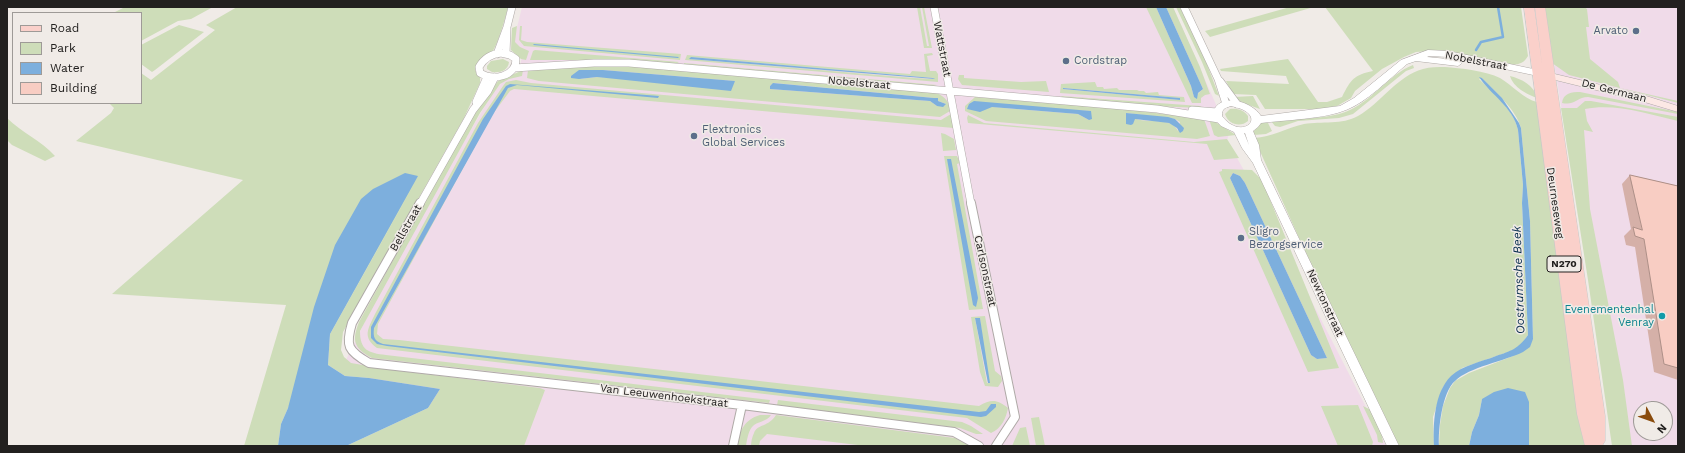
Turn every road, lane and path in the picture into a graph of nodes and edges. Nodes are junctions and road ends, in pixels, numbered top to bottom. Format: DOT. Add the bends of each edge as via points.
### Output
graph roads {
  1 [pos="512,7"];
  2 [pos="934,7"];
  3 [pos="1184,7"];
  4 [pos="1529,7"];
  5 [pos="1540,7"];
  6 [pos="507,27"];
  7 [pos="497,54"];
  8 [pos="506,54"];
  9 [pos="515,65"];
  10 [pos="487,77"];
  11 [pos="495,77"];
  12 [pos="1544,78"];
  13 [pos="1218,79"];
  14 [pos="949,91"];
  15 [pos="1226,104"];
  16 [pos="1237,104"];
  17 [pos="1677,109"];
  18 [pos="473,110"];
  19 [pos="1218,115"];
  20 [pos="1255,117"];
  21 [pos="1248,129"];
  22 [pos="1238,130"];
  23 [pos="1257,161"];
  24 [pos="349,348"];
  25 [pos="742,405"];
  26 [pos="733,446"];
  27 [pos="979,446"];
  28 [pos="996,446"];
  29 [pos="1392,446"];
  30 [pos="1593,446"];
  31 [pos="1597,446"];
  1 -- 6 [label="street"];
  2 -- 14 [label="street, Wattstraat"];
  3 -- 13 [label="street"];
  4 -- 12 [label="main road, Deurneseweg / N270"];
  5 -- 12 [label="main road, Deurneseweg / N270"];
  6 -- 7 [label="street" via="500,40"];
  6 -- 8 [label="street"];
  7 -- 8 [label="street"];
  7 -- 10 [label="street" via="487,57 480,63 480,73"];
  8 -- 9 [label="street" via="513,57"];
  9 -- 11 [label="street" via="506,74"];
  9 -- 14 [label="street, Nobelstraat" via="629,63"];
  10 -- 11 [label="street"];
  10 -- 18 [label="street, Bellstraat"];
  11 -- 18 [label="street, Bellstraat"];
  12 -- 17 [label="main road, De Germaan" via="1643,104"];
  12 -- 20 [label="street, Nobelstraat" via="1454,62 1414,58 1398,66 1364,96 1348,106 1333,111"];
  12 -- 30 [label="main road, Deurneseweg / N270" via="1585,414"];
  12 -- 31 [label="main road, Deurneseweg / N270" via="1597,416"];
  13 -- 15 [label="street"];
  13 -- 16 [label="street"];
  14 -- 19 [label="street, Nobelstraat"];
  14 -- 28 [label="street, Carlsonstraat" via="1015,417"];
  15 -- 16 [label="street"];
  15 -- 19 [label="street" via="1220,107"];
  16 -- 20 [label="street" via="1247,108"];
  18 -- 24 [label="street, Bellstraat" via="352,323 347,338"];
  19 -- 22 [label="street" via="1225,125"];
  20 -- 21 [label="street" via="1254,126"];
  21 -- 22 [label="street"];
  21 -- 23 [label="street, Newtonstraat"];
  22 -- 23 [label="street, Newtonstraat" via="1245,146"];
  23 -- 29 [label="street, Newtonstraat"];
  24 -- 25 [label="street, Van Leeuwenhoekstraat" via="355,355 370,363"];
  25 -- 26 [label="street"];
  25 -- 27 [label="street, Van Leeuwenhoekstraat" via="954,432"];
}
